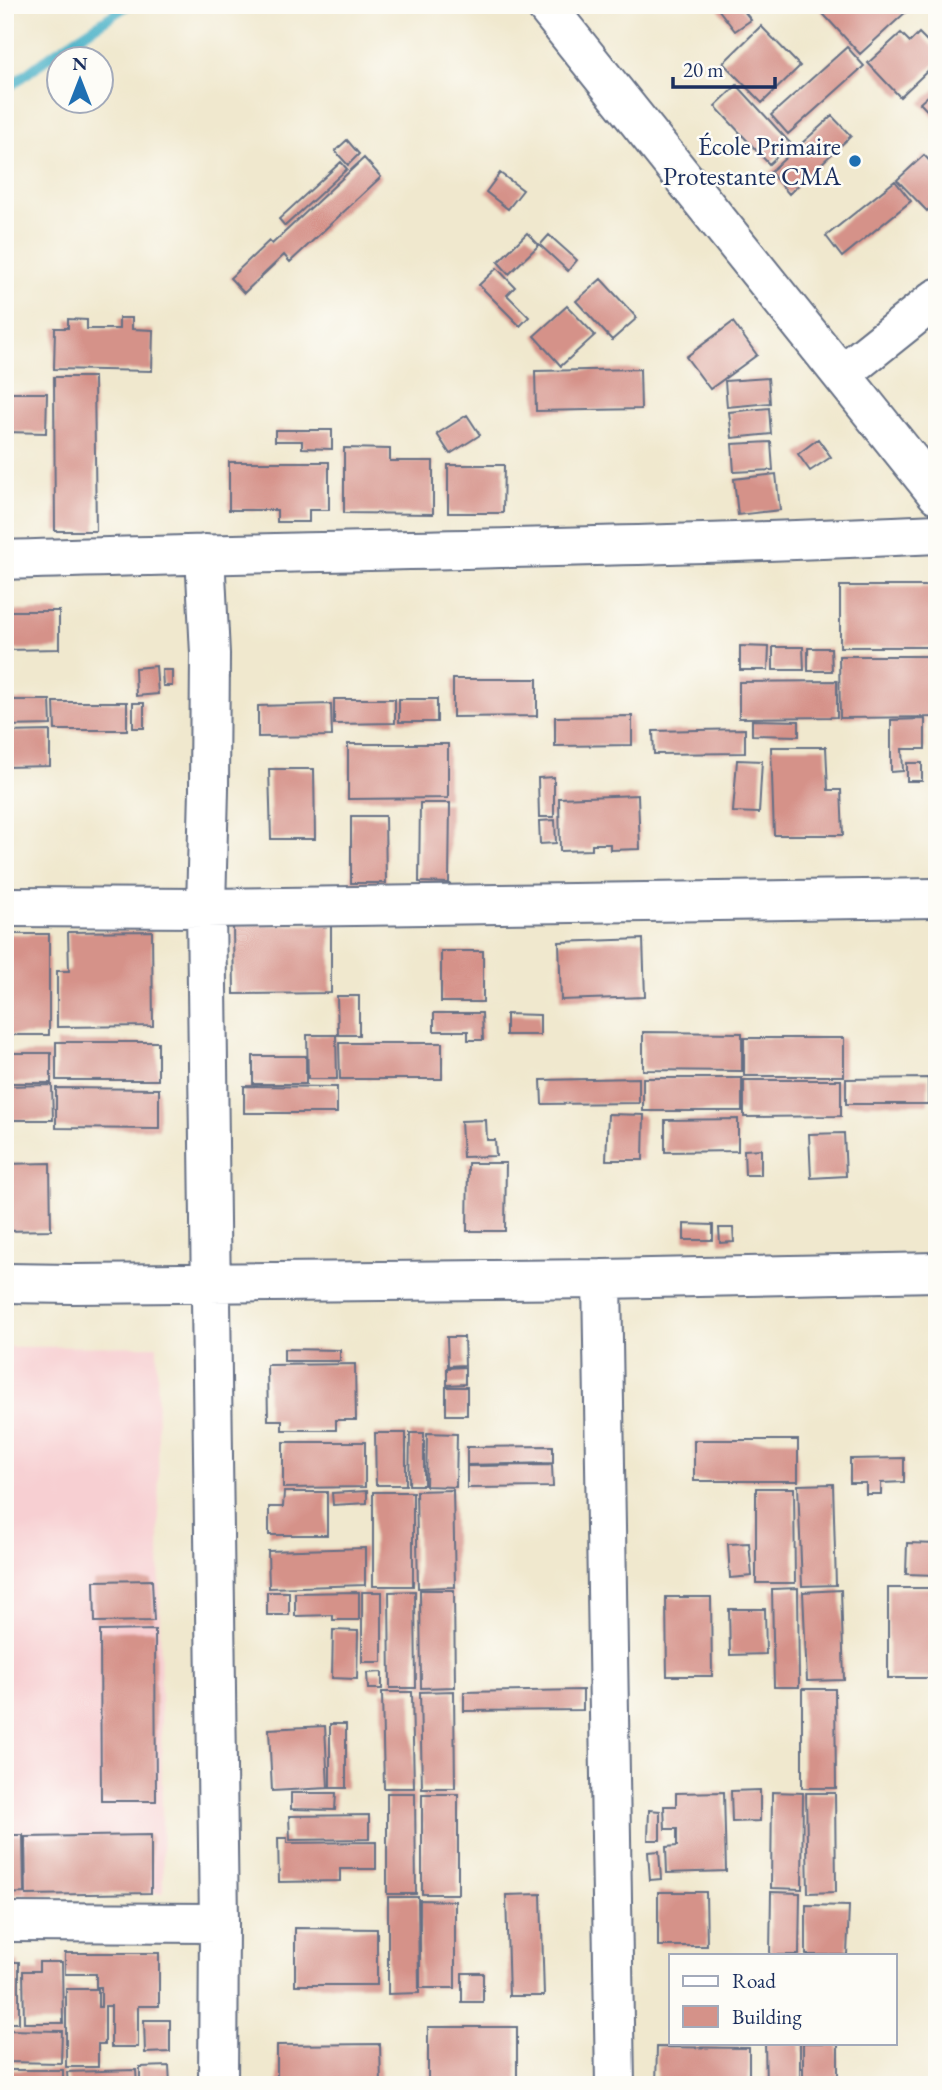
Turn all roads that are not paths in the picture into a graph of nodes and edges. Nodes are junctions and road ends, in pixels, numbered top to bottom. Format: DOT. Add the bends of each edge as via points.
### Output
graph roads {
  1 [pos="545,5"];
  2 [pos="937,298"];
  3 [pos="842,374"];
  4 [pos="937,494"];
  5 [pos="937,534"];
  6 [pos="205,554"];
  7 [pos="5,561"];
  8 [pos="937,898"];
  9 [pos="5,907"];
  10 [pos="206,908"];
  11 [pos="937,1272"];
  12 [pos="602,1279"];
  13 [pos="210,1282"];
  14 [pos="5,1283"];
  15 [pos="5,1922"];
  16 [pos="219,1923"];
  17 [pos="218,2085"];
  18 [pos="615,2085"];
  1 -- 3 [label="street"];
  2 -- 3 [label="street"];
  3 -- 4 [label="street"];
  5 -- 6 [label="street" via="780,542"];
  6 -- 7 [label="street"];
  6 -- 10 [label="street" via="210,654"];
  8 -- 10 [label="street"];
  9 -- 10 [label="street"];
  10 -- 13 [label="street"];
  11 -- 12 [label="street"];
  12 -- 13 [label="street"];
  12 -- 18 [label="street"];
  13 -- 14 [label="street"];
  13 -- 16 [label="street"];
  15 -- 16 [label="street"];
  16 -- 17 [label="street"];
}
